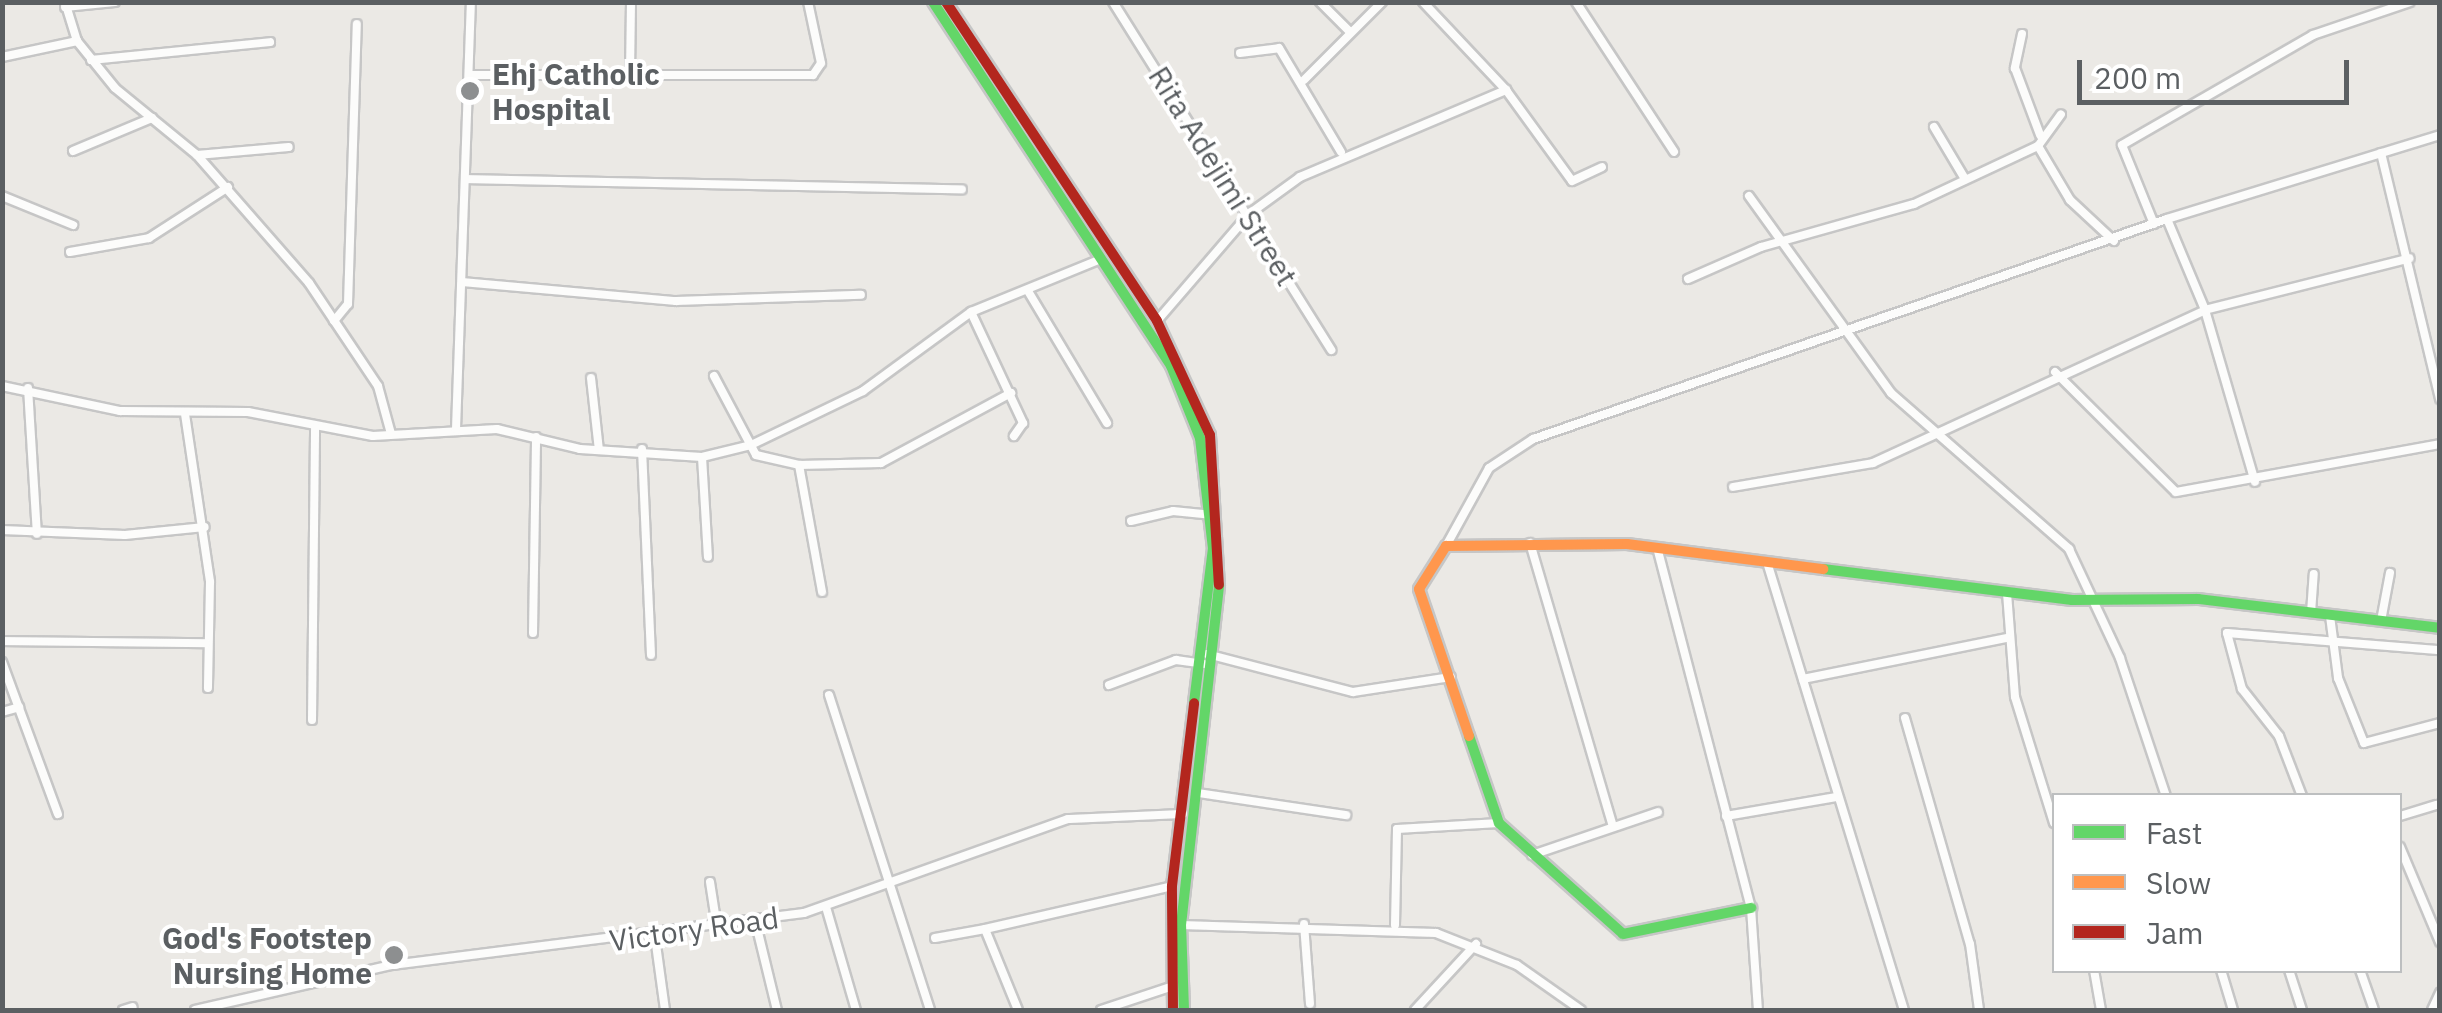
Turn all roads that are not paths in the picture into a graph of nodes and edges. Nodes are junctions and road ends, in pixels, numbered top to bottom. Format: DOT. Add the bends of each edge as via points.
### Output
graph roads {
  1 [pos="115,2"];
  2 [pos="471,2"];
  3 [pos="631,2"];
  4 [pos="808,2"];
  5 [pos="933,2"];
  6 [pos="946,2"];
  7 [pos="1112,2"];
  8 [pos="1320,2"];
  9 [pos="1382,2"];
  10 [pos="1423,2"];
  11 [pos="1576,2"];
  12 [pos="2410,2"];
  13 [pos="65,5"];
  14 [pos="357,24"];
  15 [pos="1350,32"];
  16 [pos="2022,34"];
  17 [pos="77,41"];
  18 [pos="270,42"];
  19 [pos="1240,53"];
  20 [pos="2,57"];
  21 [pos="91,60"];
  22 [pos="630,74"];
  23 [pos="471,75"];
  24 [pos="1304,80"];
  25 [pos="1506,90"];
  26 [pos="2061,114"];
  27 [pos="152,118"];
  28 [pos="1934,126"];
  29 [pos="2040,135"];
  30 [pos="2440,135"];
  31 [pos="2038,146"];
  32 [pos="289,147"];
  33 [pos="73,152"];
  34 [pos="1341,152"];
  35 [pos="1674,152"];
  36 [pos="2381,153"];
  37 [pos="197,155"];
  38 [pos="1602,167"];
  39 [pos="467,179"];
  40 [pos="1965,179"];
  41 [pos="228,187"];
  42 [pos="962,189"];
  43 [pos="2,196"];
  44 [pos="1749,196"];
  45 [pos="1249,214"];
  46 [pos="2166,219"];
  47 [pos="2154,224"];
  48 [pos="73,225"];
  49 [pos="2114,241"];
  50 [pos="1779,243"];
  51 [pos="70,252"];
  52 [pos="1101,258"];
  53 [pos="2410,258"];
  54 [pos="1116,270"];
  55 [pos="1688,279"];
  56 [pos="462,282"];
  57 [pos="1028,290"];
  58 [pos="862,295"];
  59 [pos="2205,310"];
  60 [pos="972,312"];
  61 [pos="334,321"];
  62 [pos="1158,321"];
  63 [pos="1843,336"];
  64 [pos="1330,350"];
  65 [pos="2055,372"];
  66 [pos="714,376"];
  67 [pos="591,378"];
  68 [pos="2,386"];
  69 [pos="28,388"];
  70 [pos="1012,394"];
  71 [pos="2440,399"];
  72 [pos="185,414"];
  73 [pos="1107,423"];
  74 [pos="315,428"];
  75 [pos="456,429"];
  76 [pos="391,434"];
  77 [pos="1014,436"];
  78 [pos="536,437"];
  79 [pos="1938,438"];
  80 [pos="2440,444"];
  81 [pos="751,445"];
  82 [pos="642,449"];
  83 [pos="599,450"];
  84 [pos="702,457"];
  85 [pos="799,465"];
  86 [pos="2255,482"];
  87 [pos="1733,487"];
  88 [pos="1218,516"];
  89 [pos="1131,521"];
  90 [pos="205,527"];
  91 [pos="2,530"];
  92 [pos="38,534"];
  93 [pos="1530,544"];
  94 [pos="1446,546"];
  95 [pos="1218,548"];
  96 [pos="1658,551"];
  97 [pos="708,557"];
  98 [pos="1767,562"];
  99 [pos="2390,573"];
  100 [pos="2314,574"];
  101 [pos="822,592"];
  102 [pos="2007,593"];
  103 [pos="2095,600"];
  104 [pos="2311,613"];
  105 [pos="2330,616"];
  106 [pos="2382,621"];
  107 [pos="2440,628"];
  108 [pos="534,633"];
  109 [pos="2007,638"];
  110 [pos="2329,640"];
  111 [pos="2,641"];
  112 [pos="206,643"];
  113 [pos="2440,650"];
  114 [pos="651,655"];
  115 [pos="1206,659"];
  116 [pos="2,662"];
  117 [pos="1452,676"];
  118 [pos="1802,680"];
  119 [pos="1109,685"];
  120 [pos="208,688"];
  121 [pos="829,695"];
  122 [pos="19,707"];
  123 [pos="2,712"];
  124 [pos="1905,718"];
  125 [pos="312,720"];
  126 [pos="2440,723"];
  127 [pos="1198,793"];
  128 [pos="2165,793"];
  129 [pos="2301,793"];
  130 [pos="1836,797"];
  131 [pos="2436,806"];
  132 [pos="1658,812"];
  133 [pos="58,814"];
  134 [pos="1183,814"];
  135 [pos="1346,815"];
  136 [pos="2052,815"];
  137 [pos="2402,815"];
  138 [pos="1726,816"];
  139 [pos="1499,823"];
  140 [pos="1613,826"];
  141 [pos="2402,851"];
  142 [pos="1532,855"];
  143 [pos="710,882"];
  144 [pos="1172,886"];
  145 [pos="886,888"];
  146 [pos="826,908"];
  147 [pos="1751,908"];
  148 [pos="755,920"];
  149 [pos="1304,924"];
  150 [pos="1181,925"];
  151 [pos="1395,925"];
  152 [pos="717,927"];
  153 [pos="985,929"];
  154 [pos="655,937"];
  155 [pos="935,938"];
  156 [pos="2440,942"];
  157 [pos="1476,944"];
  158 [pos="2095,973"];
  159 [pos="2222,973"];
  160 [pos="2289,973"];
  161 [pos="2361,973"];
  162 [pos="1170,987"];
  163 [pos="2440,993"];
  164 [pos="1310,1004"];
  165 [pos="195,1010"];
  166 [pos="665,1010"];
  167 [pos="777,1010"];
  168 [pos="856,1010"];
  169 [pos="930,1010"];
  170 [pos="1018,1010"];
  171 [pos="1101,1010"];
  172 [pos="1173,1010"];
  173 [pos="1184,1010"];
  174 [pos="1416,1010"];
  175 [pos="1581,1010"];
  176 [pos="1758,1010"];
  177 [pos="1904,1010"];
  178 [pos="1980,1010"];
  179 [pos="2101,1010"];
  180 [pos="2233,1010"];
  181 [pos="2302,1010"];
  182 [pos="2374,1010"];
  183 [pos="2432,1010"];
  1 -- 13 [label="street"];
  2 -- 23 [label="street"];
  3 -- 22 [label="street"];
  4 -- 22 [label="street" via="820,63 813,75"];
  5 -- 52 [label="main road"];
  6 -- 54 [label="main road"];
  7 -- 45 [label="street, Rita Adejimi Street"];
  8 -- 15 [label="street"];
  9 -- 15 [label="street"];
  10 -- 25 [label="street"];
  11 -- 35 [label="street"];
  12 -- 47 [label="street" via="2313,36 2122,144"];
  13 -- 17 [label="street"];
  14 -- 61 [label="street" via="348,304"];
  15 -- 24 [label="street"];
  16 -- 29 [label="street" via="2015,68"];
  17 -- 20 [label="street"];
  17 -- 21 [label="street"];
  18 -- 21 [label="street"];
  19 -- 24 [label="street" via="1269,44"];
  21 -- 27 [label="street"];
  22 -- 23 [label="street"];
  23 -- 39 [label="street"];
  24 -- 34 [label="street"];
  25 -- 34 [label="street" via="1448,121"];
  25 -- 38 [label="street" via="1572,181"];
  26 -- 29 [label="street"];
  27 -- 33 [label="street"];
  27 -- 37 [label="street"];
  28 -- 40 [label="street"];
  29 -- 31 [label="street"];
  30 -- 36 [label="street"];
  31 -- 40 [label="street"];
  31 -- 49 [label="street" via="2070,200"];
  32 -- 37 [label="street"];
  34 -- 45 [label="street"];
  36 -- 46 [label="street"];
  36 -- 53 [label="street"];
  37 -- 41 [label="street"];
  39 -- 42 [label="street"];
  39 -- 56 [label="street"];
  40 -- 50 [label="street" via="1914,204"];
  41 -- 51 [label="street" via="149,238"];
  41 -- 61 [label="street"];
  43 -- 48 [label="street"];
  44 -- 50 [label="street"];
  45 -- 62 [label="street"];
  45 -- 64 [label="street, Rita Adejimi Street"];
  46 -- 47 [label="street"];
  46 -- 59 [label="street"];
  47 -- 49 [label="street"];
  49 -- 63 [label="street"];
  50 -- 55 [label="street"];
  50 -- 63 [label="street"];
  52 -- 54 [label="main road"];
  52 -- 57 [label="street"];
  53 -- 59 [label="street"];
  53 -- 71 [label="street"];
  54 -- 62 [label="main road"];
  54 -- 88 [label="main road" via="1189,403"];
  56 -- 58 [label="street" via="691,301"];
  56 -- 75 [label="street"];
  57 -- 60 [label="street"];
  57 -- 73 [label="street"];
  59 -- 65 [label="street"];
  59 -- 86 [label="street"];
  60 -- 70 [label="street"];
  60 -- 81 [label="street" via="863,392"];
  61 -- 76 [label="street" via="378,386"];
  62 -- 88 [label="main road" via="1204,410"];
  63 -- 79 [label="street"];
  63 -- 94 [label="street" via="1517,448 1478,483"];
  65 -- 79 [label="street"];
  65 -- 86 [label="street" via="2176,492"];
  66 -- 81 [label="street"];
  67 -- 83 [label="street"];
  68 -- 69 [label="street"];
  69 -- 72 [label="street" via="120,411"];
  69 -- 92 [label="street"];
  70 -- 77 [label="street" via="1023,423"];
  70 -- 85 [label="street" via="881,463"];
  72 -- 74 [label="street" via="248,412"];
  72 -- 90 [label="street"];
  74 -- 76 [label="street"];
  74 -- 125 [label="street"];
  75 -- 76 [label="street"];
  75 -- 78 [label="street"];
  78 -- 83 [label="street"];
  78 -- 108 [label="street"];
  79 -- 87 [label="street" via="1822,477"];
  79 -- 103 [label="street" via="2056,532"];
  80 -- 86 [label="street"];
  81 -- 84 [label="street"];
  81 -- 85 [label="street" via="762,459"];
  82 -- 83 [label="street"];
  82 -- 84 [label="street"];
  82 -- 114 [label="street"];
  84 -- 97 [label="street"];
  85 -- 101 [label="street"];
  88 -- 89 [label="street" via="1173,511"];
  88 -- 95 [label="main road"];
  88 -- 95 [label="main road"];
  90 -- 92 [label="street"];
  90 -- 112 [label="street"];
  91 -- 92 [label="street"];
  93 -- 94 [label="main road"];
  93 -- 96 [label="main road"];
  93 -- 140 [label="street"];
  94 -- 117 [label="main road" via="1418,583"];
  95 -- 115 [label="main road"];
  96 -- 98 [label="main road"];
  96 -- 138 [label="street"];
  98 -- 102 [label="main road"];
  98 -- 118 [label="street"];
  99 -- 106 [label="street"];
  100 -- 104 [label="street"];
  102 -- 103 [label="main road"];
  102 -- 109 [label="street"];
  103 -- 104 [label="main road"];
  103 -- 128 [label="street"];
  104 -- 105 [label="main road"];
  105 -- 106 [label="main road"];
  105 -- 110 [label="street"];
  106 -- 107 [label="main road"];
  109 -- 118 [label="street"];
  109 -- 136 [label="street"];
  110 -- 113 [label="street"];
  110 -- 126 [label="street" via="2364,743"];
  110 -- 129 [label="street" via="2235,630 2226,637 2242,690 2279,736"];
  111 -- 112 [label="street"];
  112 -- 120 [label="street"];
  115 -- 117 [label="street" via="1371,694"];
  115 -- 119 [label="street" via="1176,660"];
  115 -- 127 [label="main road"];
  115 -- 134 [label="main road"];
  116 -- 122 [label="street"];
  117 -- 139 [label="main road"];
  118 -- 130 [label="street"];
  121 -- 145 [label="street"];
  122 -- 123 [label="street"];
  122 -- 133 [label="street"];
  124 -- 178 [label="street" via="1970,944"];
  127 -- 135 [label="street"];
  127 -- 150 [label="main road"];
  130 -- 138 [label="street"];
  130 -- 177 [label="street"];
  131 -- 137 [label="street"];
  132 -- 140 [label="street"];
  134 -- 144 [label="main road"];
  134 -- 145 [label="street, Victory Road" via="1068,819"];
  138 -- 147 [label="street"];
  139 -- 142 [label="main road"];
  139 -- 151 [label="street" via="1397,829"];
  140 -- 142 [label="street"];
  141 -- 156 [label="street"];
  142 -- 147 [label="main road" via="1623,934"];
  143 -- 152 [label="street"];
  144 -- 153 [label="street"];
  144 -- 162 [label="main road"];
  145 -- 146 [label="street, Victory Road"];
  145 -- 169 [label="street"];
  146 -- 148 [label="street, Victory Road"];
  146 -- 168 [label="street"];
  147 -- 176 [label="street"];
  148 -- 152 [label="street, Victory Road"];
  148 -- 167 [label="street"];
  149 -- 150 [label="street"];
  149 -- 151 [label="street"];
  149 -- 164 [label="street"];
  150 -- 173 [label="main road"];
  151 -- 157 [label="street"];
  152 -- 154 [label="street, Victory Road"];
  153 -- 155 [label="street"];
  153 -- 170 [label="street"];
  154 -- 165 [label="street, Victory Road" via="392,965"];
  154 -- 166 [label="street"];
  157 -- 174 [label="street"];
  157 -- 175 [label="street"];
  158 -- 179 [label="street"];
  159 -- 180 [label="street"];
  160 -- 181 [label="street"];
  161 -- 182 [label="street"];
  162 -- 171 [label="street"];
  162 -- 172 [label="main road"];
  163 -- 183 [label="street"];
}
